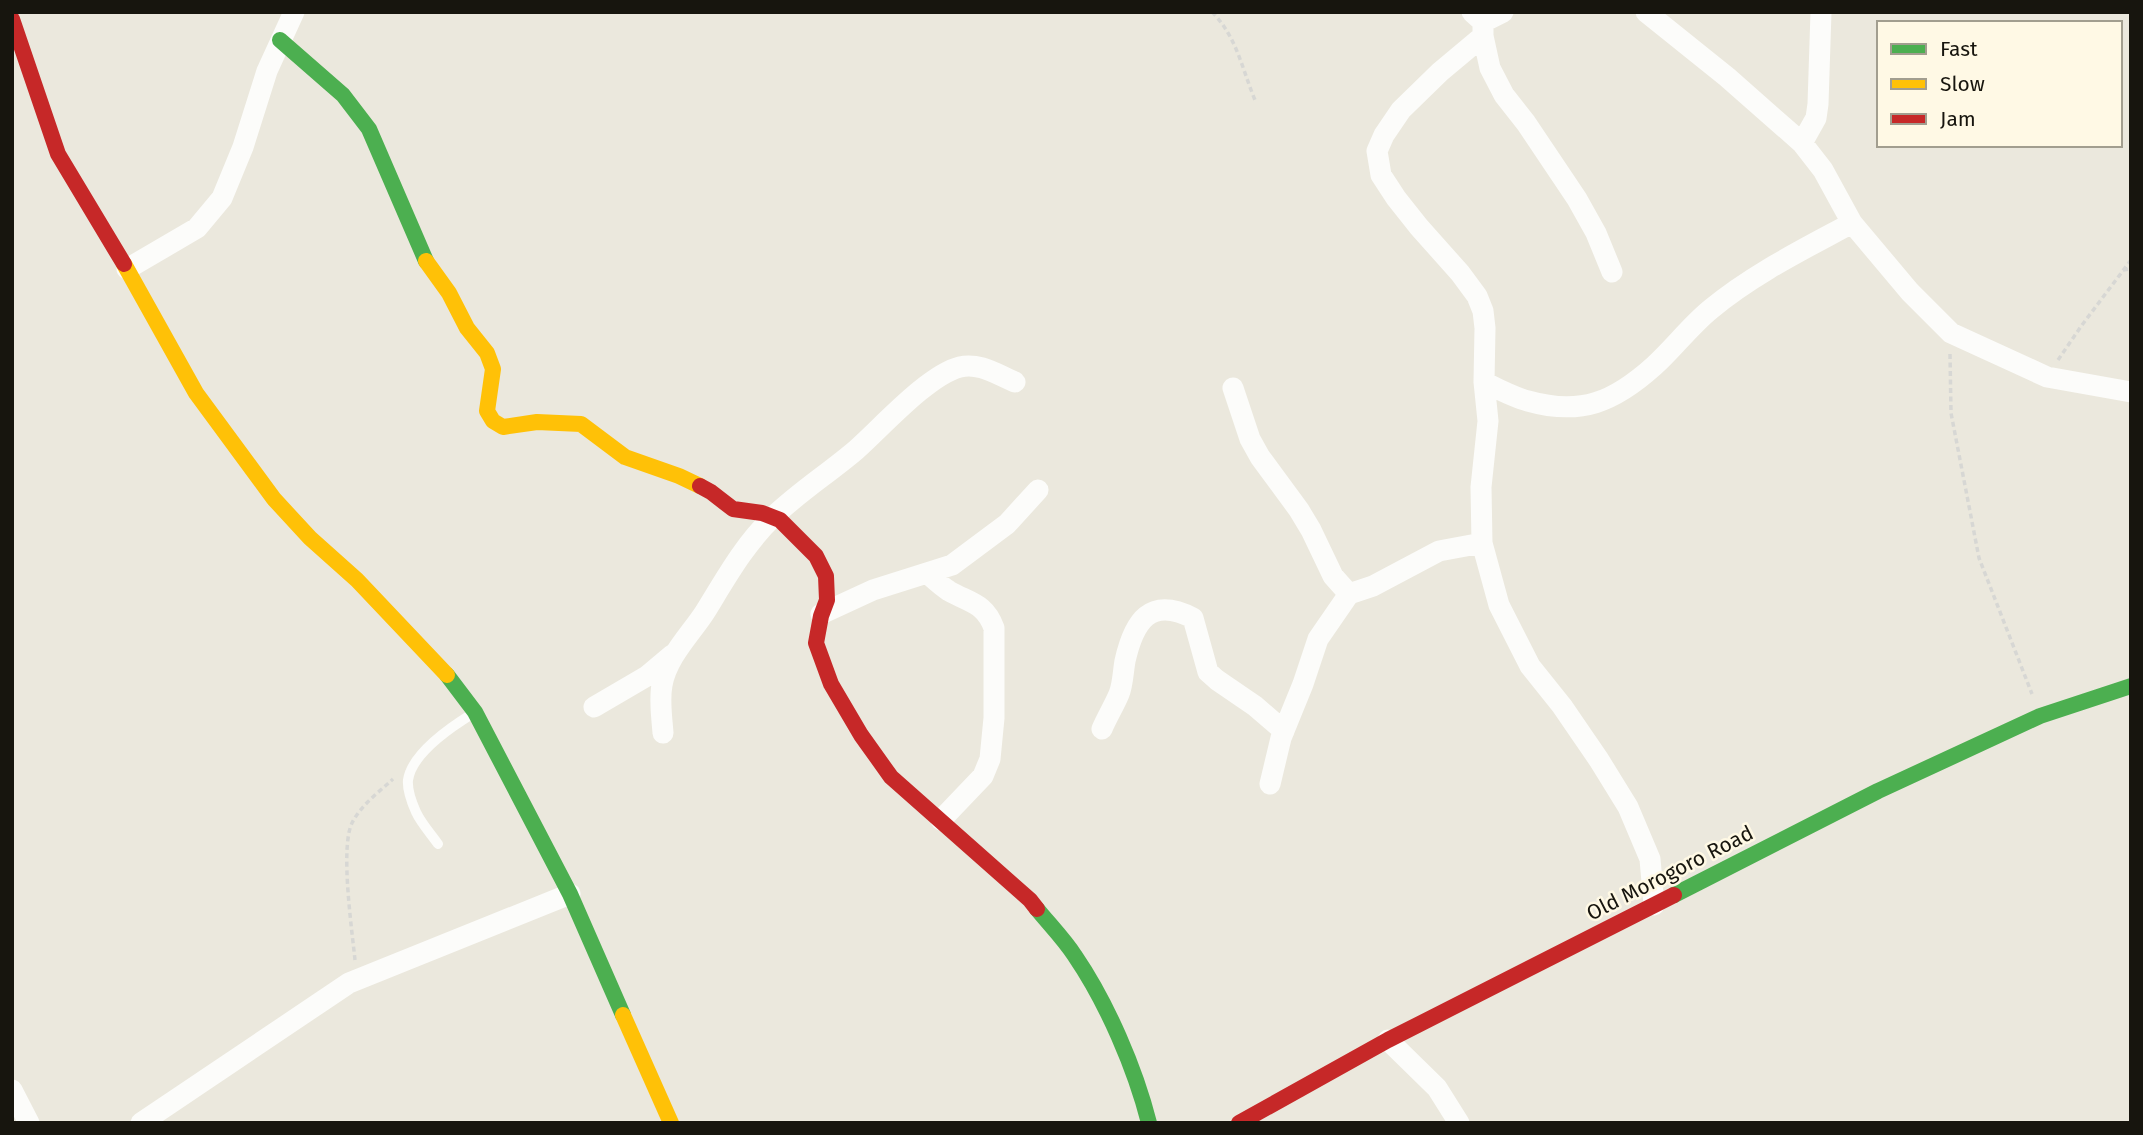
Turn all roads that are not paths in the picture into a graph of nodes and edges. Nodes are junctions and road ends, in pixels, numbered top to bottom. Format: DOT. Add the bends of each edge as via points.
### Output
graph roads {
  1 [pos="294,12"];
  2 [pos="1503,12"];
  3 [pos="1646,12"];
  4 [pos="1821,12"];
  5 [pos="12,19"];
  6 [pos="1479,23"];
  7 [pos="281,40"];
  8 [pos="1802,143"];
  9 [pos="1852,223"];
  10 [pos="127,269"];
  11 [pos="1612,272"];
  12 [pos="1015,382"];
  13 [pos="1484,382"];
  14 [pos="1233,388"];
  15 [pos="2131,392"];
  16 [pos="1038,490"];
  17 [pos="773,517"];
  18 [pos="1482,543"];
  19 [pos="927,573"];
  20 [pos="1349,594"];
  21 [pos="821,614"];
  22 [pos="678,649"];
  23 [pos="2131,685"];
  24 [pos="594,706"];
  25 [pos="475,712"];
  26 [pos="1102,729"];
  27 [pos="1284,730"];
  28 [pos="663,733"];
  29 [pos="1270,784"];
  30 [pos="941,820"];
  31 [pos="438,844"];
  32 [pos="570,894"];
  33 [pos="1654,905"];
  34 [pos="1388,1040"];
  35 [pos="12,1090"];
  36 [pos="29,1123"];
  37 [pos="141,1123"];
  38 [pos="671,1123"];
  39 [pos="1149,1123"];
  40 [pos="1239,1123"];
  41 [pos="1458,1123"];
  1 -- 7 [label="street"];
  2 -- 6 [label="street"];
  3 -- 8 [label="street"];
  4 -- 8 [label="street" via="1816,118"];
  5 -- 10 [label="street" via="58,154"];
  6 -- 11 [label="street" via="1490,68 1504,95 1577,199"];
  6 -- 13 [label="street" via="1440,72 1401,110 1377,151 1381,175 1396,198 1477,296 1485,328"];
  7 -- 10 [label="street" via="222,198 197,228"];
  7 -- 17 [label="street" via="343,95 369,129 426,260 487,353 493,369 486,411 493,421 503,427 537,422 580,424 625,457 700,486 733,509"];
  8 -- 9 [label="street"];
  9 -- 13 [label="street" via="1710,309 1653,367 1607,400 1556,408 1525,401"];
  9 -- 15 [label="street" via="1951,333 2047,376"];
  10 -- 25 [label="street" via="196,393 274,499 446,673"];
  12 -- 17 [label="street" via="974,366 944,374"];
  13 -- 18 [label="street" via="1488,421 1481,486"];
  14 -- 20 [label="street" via="1260,457 1299,510 1333,576"];
  16 -- 19 [label="street" via="979,546 952,565"];
  17 -- 21 [label="street" via="816,556 826,576 827,600"];
  17 -- 22 [label="street" via="737,558"];
  18 -- 20 [label="street" via="1438,551"];
  18 -- 33 [label="street" via="1500,605 1530,666 1600,760 1628,807 1650,859"];
  19 -- 21 [label="street" via="873,590"];
  19 -- 30 [label="street" via="946,589 980,606 994,628 990,759 975,786"];
  20 -- 27 [label="street" via="1318,639"];
  21 -- 30 [label="street" via="816,643 831,684 891,777"];
  22 -- 24 [label="street" via="647,676"];
  22 -- 28 [label="street" via="662,682"];
  23 -- 33 [label="street, Old Morogoro Road" via="2040,716 1878,791"];
  25 -- 31 [label="lane" via="425,751 408,782 417,814"];
  25 -- 32 [label="street"];
  26 -- 27 [label="street" via="1119,694 1135,633 1148,613 1167,610 1193,618 1208,672"];
  27 -- 29 [label="street"];
  30 -- 39 [label="street" via="1030,900 1074,956 1114,1026"];
  32 -- 37 [label="street" via="349,983"];
  32 -- 38 [label="street"];
  33 -- 34 [label="street, Old Morogoro Road"];
  34 -- 40 [label="street, Old Morogoro Road"];
  34 -- 41 [label="street" via="1437,1088"];
  35 -- 36 [label="street"];
}
